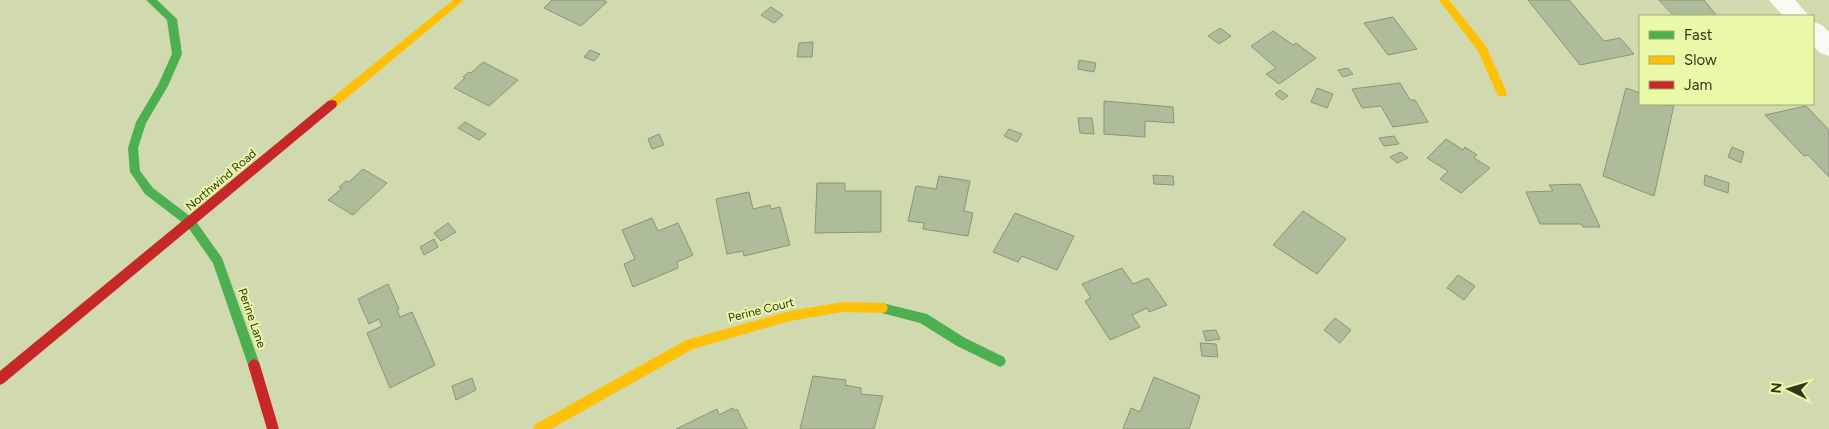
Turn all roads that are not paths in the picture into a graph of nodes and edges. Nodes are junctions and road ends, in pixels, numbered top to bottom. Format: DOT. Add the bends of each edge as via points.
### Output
graph roads {
  1 [pos="151,0"];
  2 [pos="459,0"];
  3 [pos="1444,0"];
  4 [pos="1781,0"];
  5 [pos="1796,15"];
  6 [pos="1814,32"];
  7 [pos="1829,47"];
  8 [pos="1502,93"];
  9 [pos="191,223"];
  10 [pos="1000,362"];
  11 [pos="0,379"];
  12 [pos="273,429"];
  13 [pos="539,429"];
  1 -- 9 [label="street, Perine Lane" via="172,19 177,54 163,86 141,122 134,148 135,172 149,191"];
  2 -- 9 [label="street, Northwind Road"];
  3 -- 8 [label="street" via="1482,49"];
  4 -- 5 [label="street"];
  6 -- 7 [label="street"];
  9 -- 11 [label="street, Northwind Road"];
  9 -- 12 [label="street, Perine Lane" via="218,261"];
  10 -- 13 [label="street, Perine Court" via="923,318 889,308 842,307 790,316 690,344"];
}
